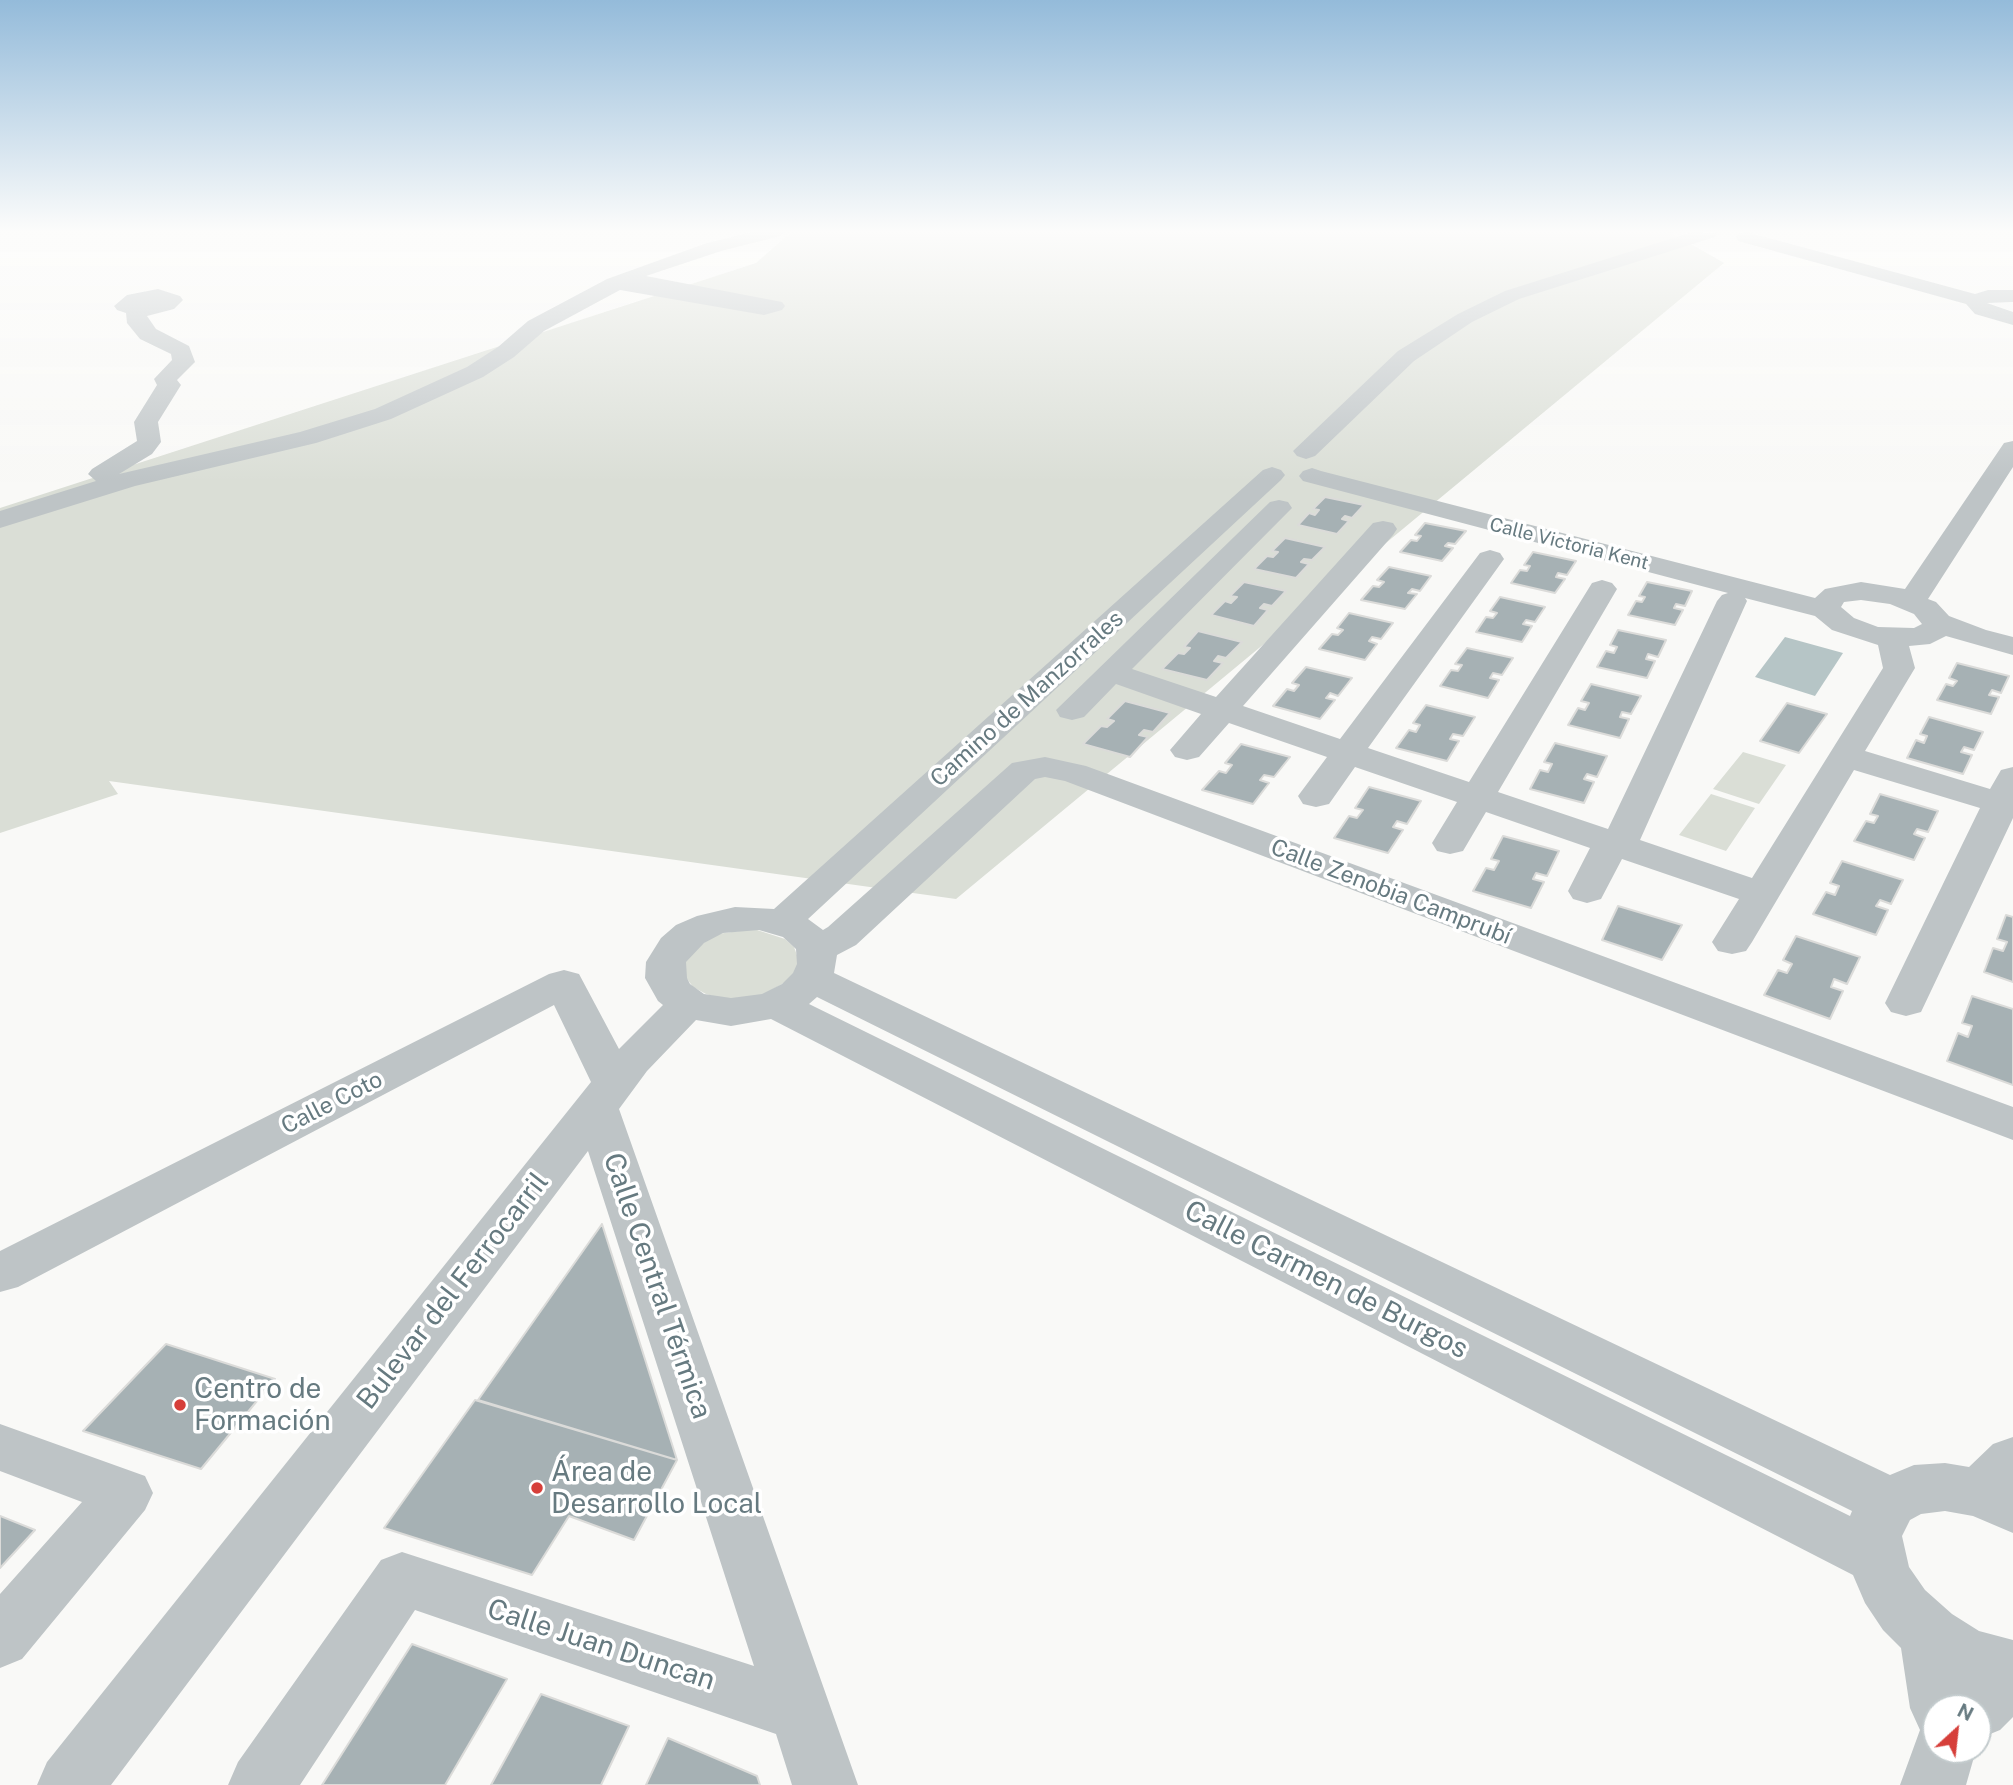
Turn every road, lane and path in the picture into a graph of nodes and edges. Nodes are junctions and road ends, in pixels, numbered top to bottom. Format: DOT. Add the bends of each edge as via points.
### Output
graph roads {
  1 [pos="136,315"];
  2 [pos="555,315"];
  3 [pos="1471,315"];
  4 [pos="2013,448"];
  5 [pos="1268,462"];
  6 [pos="1315,465"];
  7 [pos="111,481"];
  8 [pos="1279,508"];
  9 [pos="0,510"];
  10 [pos="0,520"];
  11 [pos="1383,529"];
  12 [pos="1490,559"];
  13 [pos="1602,589"];
  14 [pos="1732,601"];
  15 [pos="1912,601"];
  16 [pos="1831,603"];
  17 [pos="1933,628"];
  18 [pos="1892,638"];
  19 [pos="2013,646"];
  20 [pos="1111,672"];
  21 [pos="1072,710"];
  22 [pos="1222,710"];
  23 [pos="1187,750"];
  24 [pos="1347,752"];
  25 [pos="1845,756"];
  26 [pos="1316,796"];
  27 [pos="2009,796"];
  28 [pos="1478,797"];
  29 [pos="1450,843"];
  30 [pos="1615,844"];
  31 [pos="1587,891"];
  32 [pos="1761,894"];
  33 [pos="782,922"];
  34 [pos="1732,942"];
  35 [pos="801,977"];
  36 [pos="689,1003"];
  37 [pos="1906,1003"];
  38 [pos="605,1094"];
  39 [pos="2013,1124"];
  40 [pos="0,1273"];
  41 [pos="0,1447"];
  42 [pos="2002,1488"];
  43 [pos="1890,1502"];
  44 [pos="1875,1558"];
  45 [pos="1930,1634"];
  46 [pos="0,1639"];
  47 [pos="2013,1672"];
  48 [pos="1940,1694"];
  49 [pos="1992,1694"];
  50 [pos="801,1712"];
  51 [pos="1940,1764"];
  52 [pos="70,1785"];
  53 [pos="261,1785"];
  54 [pos="825,1785"];
  55 [pos="1933,1785"];
  1 -- 7 [label="street" via="148,334 181,351 184,362 165,379 169,384 146,422 149,442 102,474"];
  2 -- 7 [label="street" via="475,372 383,414 307,438"];
  3 -- 6 [label="street" via="1406,356"];
  4 -- 15 [label="street"];
  5 -- 6 [label="street, Calle Victoria Kent"];
  5 -- 33 [label="street, Camino de Manzorrales"];
  6 -- 16 [label="street, Calle Victoria Kent"];
  7 -- 9 [label="street"];
  7 -- 10 [label="street"];
  8 -- 20 [label="street"];
  11 -- 22 [label="street"];
  12 -- 24 [label="street"];
  13 -- 28 [label="street"];
  14 -- 30 [label="street"];
  15 -- 16 [label="street" via="1870,592"];
  15 -- 17 [label="street" via="1925,608"];
  16 -- 18 [label="street" via="1832,617 1857,631"];
  17 -- 18 [label="street"];
  17 -- 19 [label="street"];
  18 -- 25 [label="street" via="1899,668"];
  20 -- 21 [label="street"];
  20 -- 22 [label="street"];
  22 -- 23 [label="street"];
  22 -- 24 [label="street"];
  24 -- 26 [label="street"];
  24 -- 28 [label="street"];
  25 -- 27 [label="street"];
  25 -- 32 [label="street"];
  27 -- 37 [label="street"];
  28 -- 29 [label="street"];
  28 -- 30 [label="street"];
  30 -- 31 [label="street"];
  30 -- 32 [label="street"];
  32 -- 34 [label="street"];
  33 -- 35 [label="street" via="809,938"];
  33 -- 36 [label="street" via="759,918 711,924 675,947 666,962 666,978 673,992"];
  35 -- 36 [label="street" via="753,1010 709,1010"];
  35 -- 39 [label="street, Calle Zenobia Camprubí" via="1024,770 1045,767 1100,783"];
  35 -- 43 [label="street, Calle Carmen de Burgos"];
  35 -- 44 [label="street, Calle Carmen de Burgos"];
  36 -- 38 [label="street, Bulevar del Ferrocarril"];
  38 -- 40 [label="street, Calle Coto" via="564,983"];
  38 -- 50 [label="street, Calle Central Térmica"];
  38 -- 52 [label="street, Bulevar del Ferrocarril"];
  41 -- 46 [label="street" via="125,1493"];
  42 -- 43 [label="street" via="1914,1490"];
  43 -- 44 [label="street" via="1878,1517 1873,1536"];
  44 -- 45 [label="street" via="1886,1584"];
  45 -- 47 [label="street" via="1957,1651"];
  45 -- 48 [label="street"];
  47 -- 49 [label="street"];
  50 -- 53 [label="street, Calle Juan Duncan" via="402,1579"];
  50 -- 54 [label="street, Calle Central Térmica"];
  51 -- 55 [label="street"];
}
